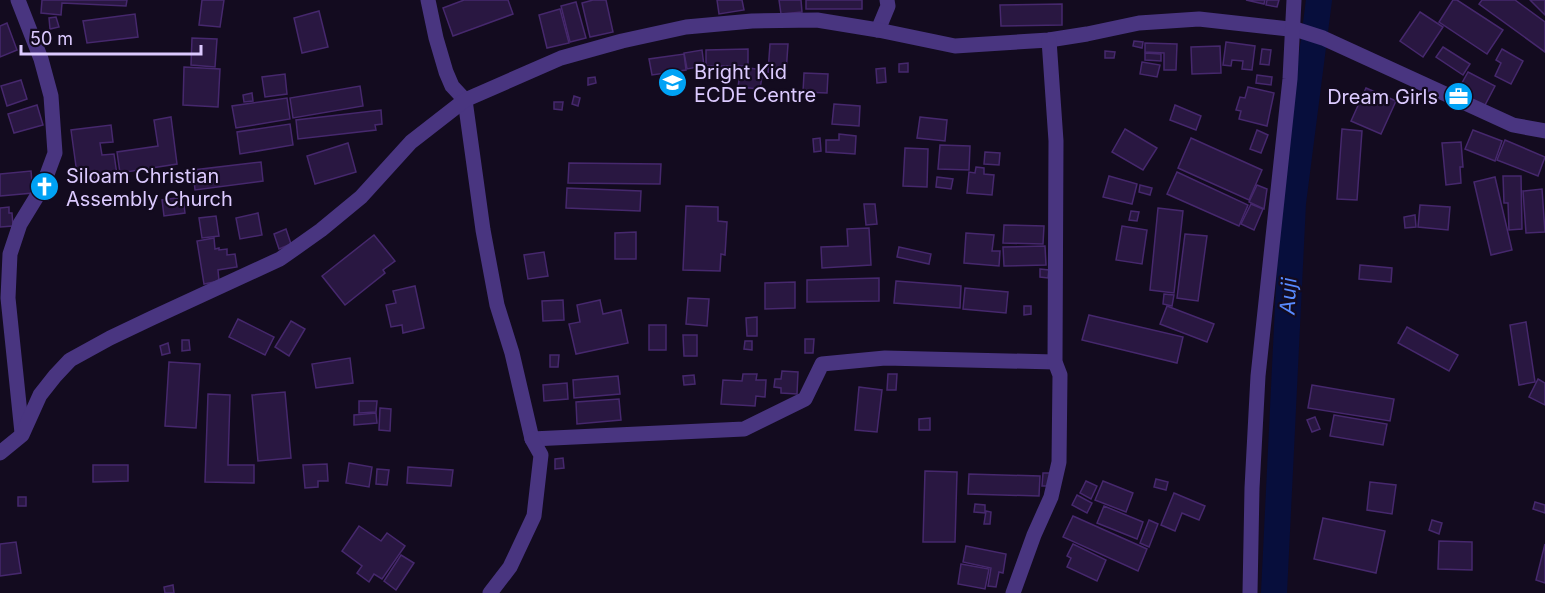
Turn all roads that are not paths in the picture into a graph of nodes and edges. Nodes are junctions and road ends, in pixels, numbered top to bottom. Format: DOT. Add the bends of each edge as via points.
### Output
graph roads {
  1 [pos="18,0"];
  2 [pos="428,0"];
  3 [pos="887,0"];
  4 [pos="1294,0"];
  5 [pos="878,30"];
  6 [pos="1295,30"];
  7 [pos="1049,40"];
  8 [pos="465,100"];
  9 [pos="1545,131"];
  10 [pos="1055,362"];
  11 [pos="22,435"];
  12 [pos="532,439"];
  13 [pos="0,453"];
  14 [pos="490,593"];
  15 [pos="1013,593"];
  16 [pos="1250,593"];
  1 -- 11 [label="street" via="51,96 55,153 42,188 20,224 10,254 8,298"];
  2 -- 8 [label="street" via="446,72"];
  3 -- 5 [label="street"];
  4 -- 6 [label="street"];
  5 -- 7 [label="street" via="955,46"];
  5 -- 8 [label="street" via="816,20 686,27 561,58"];
  6 -- 7 [label="street" via="1199,18 1139,23"];
  6 -- 9 [label="street" via="1323,38 1513,125"];
  6 -- 16 [label="street" via="1258,376"];
  7 -- 10 [label="street" via="1056,141"];
  8 -- 11 [label="street" via="411,142 361,197 280,259 141,322 70,360 40,395"];
  8 -- 12 [label="street" via="496,305"];
  10 -- 12 [label="street" via="885,358 822,364 805,399 744,429"];
  10 -- 15 [label="street" via="1060,375 1059,462 1051,497"];
  11 -- 13 [label="street"];
  12 -- 14 [label="street" via="541,455 534,516 510,567"];
}
